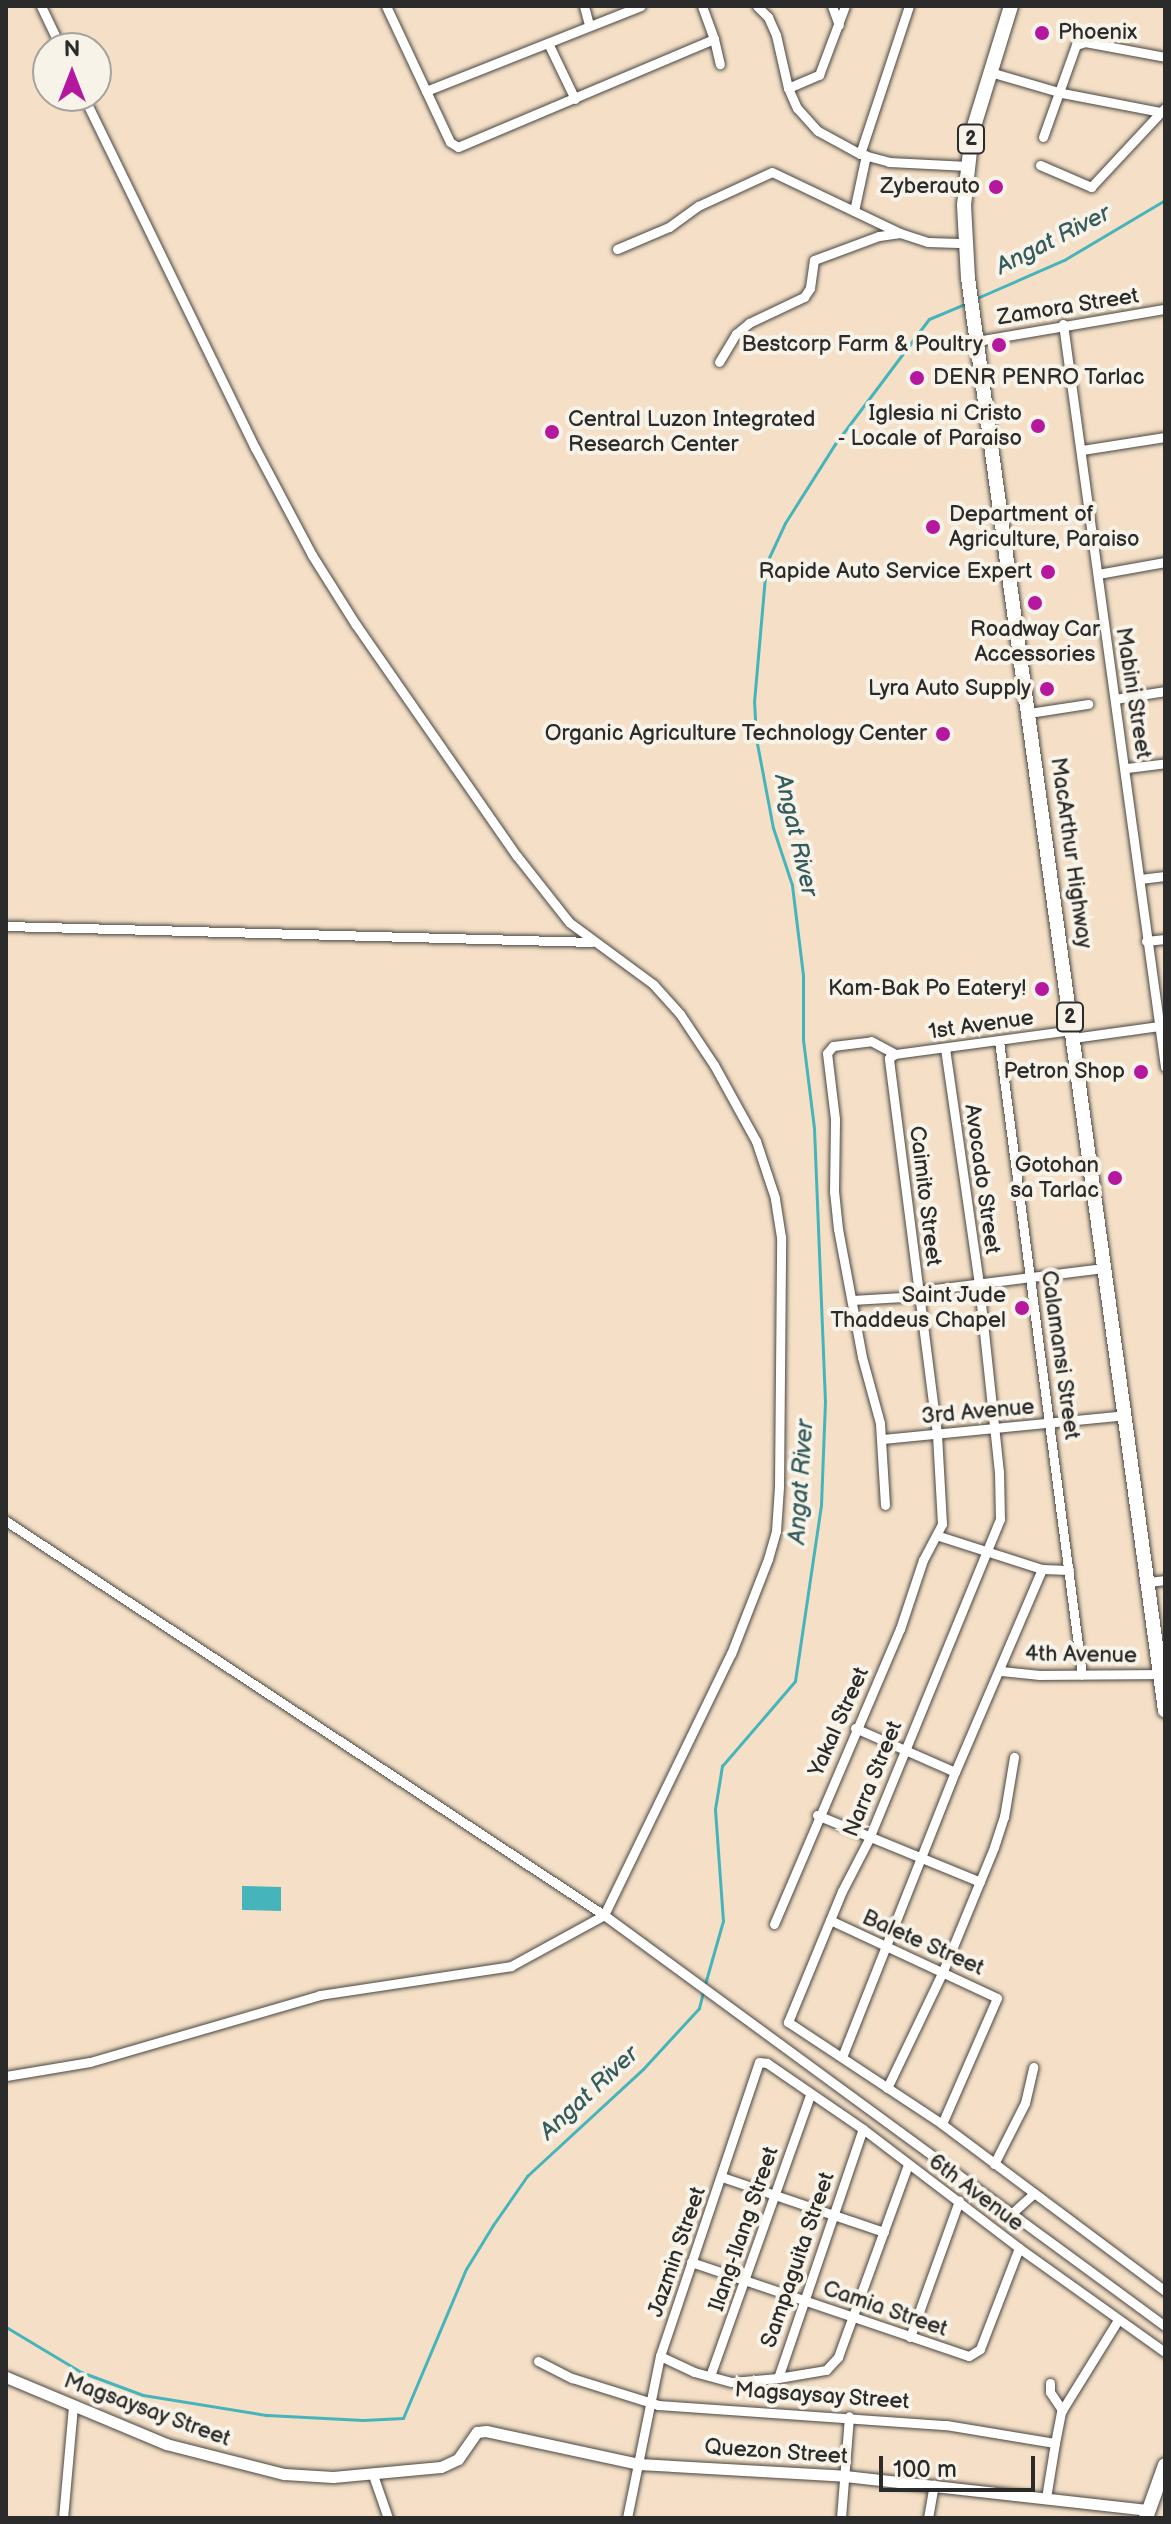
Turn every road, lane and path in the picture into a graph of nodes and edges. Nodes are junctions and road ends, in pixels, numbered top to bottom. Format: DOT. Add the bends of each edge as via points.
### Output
graph roads {
  1 [pos="41,6"];
  2 [pos="386,6"];
  3 [pos="584,6"];
  4 [pos="641,6"];
  5 [pos="702,6"];
  6 [pos="757,6"];
  7 [pos="832,6"];
  8 [pos="845,6"];
  9 [pos="909,6"];
  10 [pos="1011,6"];
  11 [pos="589,25"];
  12 [pos="839,25"];
  13 [pos="53,32"];
  14 [pos="714,39"];
  15 [pos="548,43"];
  16 [pos="1165,57"];
  17 [pos="720,64"];
  18 [pos="990,72"];
  19 [pos="788,88"];
  20 [pos="426,91"];
  21 [pos="1062,93"];
  22 [pos="575,99"];
  23 [pos="1163,110"];
  24 [pos="91,112"];
  25 [pos="1043,137"];
  26 [pos="863,154"];
  27 [pos="1040,165"];
  28 [pos="968,166"];
  29 [pos="854,211"];
  30 [pos="900,233"];
  31 [pos="966,243"];
  32 [pos="617,249"];
  33 [pos="1165,309"];
  34 [pos="1063,324"];
  35 [pos="977,341"];
  36 [pos="719,362"];
  37 [pos="1165,437"];
  38 [pos="1082,450"];
  39 [pos="1165,562"];
  40 [pos="1098,574"];
  41 [pos="1165,691"];
  42 [pos="1115,699"];
  43 [pos="1088,704"];
  44 [pos="1029,713"];
  45 [pos="1165,763"];
  46 [pos="1127,768"];
  47 [pos="1165,876"];
  48 [pos="1140,879"];
  49 [pos="6,926"];
  50 [pos="1165,939"];
  51 [pos="1146,941"];
  52 [pos="592,942"];
  53 [pos="1161,1019"];
  54 [pos="1072,1034"];
  55 [pos="999,1041"];
  56 [pos="945,1048"];
  57 [pos="895,1054"];
  58 [pos="1165,1067"];
  59 [pos="1104,1268"];
  60 [pos="1031,1279"];
  61 [pos="979,1285"];
  62 [pos="920,1293"];
  63 [pos="852,1300"];
  64 [pos="1125,1415"];
  65 [pos="1052,1423"];
  66 [pos="993,1428"];
  67 [pos="937,1434"];
  68 [pos="882,1439"];
  69 [pos="885,1505"];
  70 [pos="6,1521"];
  71 [pos="939,1536"];
  72 [pos="987,1552"];
  73 [pos="1042,1569"];
  74 [pos="1069,1570"];
  75 [pos="1165,1580"];
  76 [pos="1149,1582"];
  77 [pos="1001,1671"];
  78 [pos="1161,1674"];
  79 [pos="1082,1675"];
  80 [pos="1165,1711"];
  81 [pos="855,1728"];
  82 [pos="904,1748"];
  83 [pos="1014,1757"];
  84 [pos="955,1772"];
  85 [pos="817,1815"];
  86 [pos="869,1839"];
  87 [pos="921,1860"];
  88 [pos="980,1882"];
  89 [pos="604,1915"];
  90 [pos="830,1920"];
  91 [pos="774,1924"];
  92 [pos="884,1947"];
  93 [pos="943,1971"];
  94 [pos="842,2057"];
  95 [pos="767,2063"];
  96 [pos="1033,2067"];
  97 [pos="6,2076"];
  98 [pos="887,2088"];
  99 [pos="811,2093"];
  100 [pos="942,2124"];
  101 [pos="863,2129"];
  102 [pos="994,2164"];
  103 [pos="908,2165"];
  104 [pos="722,2177"];
  105 [pos="1034,2193"];
  106 [pos="775,2195"];
  107 [pos="959,2201"];
  108 [pos="832,2214"];
  109 [pos="1011,2214"];
  110 [pos="884,2232"];
  111 [pos="1019,2248"];
  112 [pos="691,2262"];
  113 [pos="746,2281"];
  114 [pos="1165,2291"];
  115 [pos="802,2300"];
  116 [pos="855,2318"];
  117 [pos="1118,2320"];
  118 [pos="1165,2326"];
  119 [pos="910,2337"];
  120 [pos="1165,2352"];
  121 [pos="660,2356"];
  122 [pos="538,2361"];
  123 [pos="710,2376"];
  124 [pos="6,2377"];
  125 [pos="778,2378"];
  126 [pos="1050,2383"];
  127 [pos="650,2403"];
  128 [pos="73,2405"];
  129 [pos="1062,2410"];
  130 [pos="849,2416"];
  131 [pos="1055,2443"];
  132 [pos="639,2464"];
  133 [pos="1165,2465"];
  134 [pos="373,2475"];
  135 [pos="845,2476"];
  136 [pos="934,2485"];
  137 [pos="1046,2498"];
  138 [pos="1147,2514"];
  139 [pos="63,2518"];
  140 [pos="388,2518"];
  141 [pos="627,2518"];
  142 [pos="841,2518"];
  143 [pos="928,2518"];
  1 -- 13 [label="street"];
  2 -- 20 [label="street"];
  3 -- 11 [label="street"];
  4 -- 11 [label="street"];
  5 -- 14 [label="street"];
  6 -- 19 [label="street" via="776,35"];
  7 -- 12 [label="street"];
  8 -- 12 [label="street"];
  9 -- 26 [label="street"];
  10 -- 18 [label="highway, MacArthur Highway / 2"];
  11 -- 15 [label="street"];
  12 -- 19 [label="street" via="819,75"];
  14 -- 17 [label="street"];
  14 -- 22 [label="street"];
  15 -- 20 [label="street"];
  15 -- 22 [label="street"];
  16 -- 21 [label="street" via="1079,42"];
  18 -- 21 [label="street"];
  18 -- 28 [label="highway, MacArthur Highway / 2" via="976,113"];
  19 -- 26 [label="street" via="809,123"];
  20 -- 22 [label="street" via="450,142 458,147"];
  21 -- 23 [label="street"];
  21 -- 25 [label="street"];
  23 -- 27 [label="street" via="1091,187"];
  24 -- 52 [label="street" via="312,555 516,855 569,922"];
  26 -- 28 [label="street" via="902,164"];
  26 -- 29 [label="street"];
  28 -- 31 [label="highway, MacArthur Highway / 2"];
  29 -- 30 [label="street"];
  29 -- 32 [label="street" via="772,172"];
  30 -- 31 [label="street" via="928,242"];
  30 -- 36 [label="street" via="814,260 804,297 749,323"];
  31 -- 35 [label="highway, MacArthur Highway / 2"];
  33 -- 34 [label="street, Zamora Street"];
  34 -- 35 [label="street, Zamora Street"];
  34 -- 38 [label="street, Mabini Street"];
  35 -- 44 [label="highway, MacArthur Highway / 2"];
  37 -- 38 [label="street"];
  38 -- 40 [label="street, Mabini Street"];
  39 -- 40 [label="street"];
  40 -- 42 [label="street, Mabini Street"];
  41 -- 42 [label="street"];
  42 -- 46 [label="street, Mabini Street"];
  43 -- 44 [label="street"];
  44 -- 54 [label="highway, MacArthur Highway / 2"];
  45 -- 46 [label="street"];
  46 -- 48 [label="street, Mabini Street"];
  47 -- 48 [label="street"];
  48 -- 51 [label="street, Mabini Street"];
  49 -- 52 [label="street"];
  50 -- 51 [label="street"];
  51 -- 53 [label="street, Mabini Street"];
  52 -- 89 [label="street" via="666,998 714,1065 767,1166 781,1237 776,1531 731,1654"];
  53 -- 54 [label="street, 1st Avenue"];
  53 -- 58 [label="street, Mabini Street"];
  54 -- 55 [label="street, 1st Avenue"];
  54 -- 59 [label="highway, MacArthur Highway / 2"];
  55 -- 56 [label="street, 1st Avenue"];
  55 -- 60 [label="street, Calamansi Street"];
  56 -- 57 [label="street, 1st Avenue"];
  56 -- 61 [label="street, Avocado Street"];
  57 -- 62 [label="street, Caimito Street" via="889,1061"];
  57 -- 63 [label="street" via="871,1041 833,1046 827,1053 835,1119 835,1204"];
  59 -- 60 [label="street"];
  59 -- 64 [label="highway, MacArthur Highway / 2"];
  60 -- 61 [label="street"];
  60 -- 65 [label="street, Calamansi Street"];
  61 -- 62 [label="street"];
  61 -- 66 [label="street, Avocado Street"];
  62 -- 63 [label="street"];
  62 -- 67 [label="street, Caimito Street"];
  63 -- 68 [label="street"];
  64 -- 65 [label="street, 3rd Avenue"];
  64 -- 76 [label="highway, MacArthur Highway / 2"];
  65 -- 66 [label="street, 3rd Avenue"];
  65 -- 74 [label="street, Calamansi Street"];
  66 -- 67 [label="street, 3rd Avenue"];
  66 -- 72 [label="street, Avocado Street" via="1000,1519"];
  67 -- 68 [label="street, 3rd Avenue"];
  67 -- 71 [label="street, Caimito Street"];
  68 -- 69 [label="street"];
  70 -- 89 [label="street"];
  71 -- 72 [label="street"];
  71 -- 81 [label="street, Yakal Street" via="923,1560 900,1629"];
  72 -- 73 [label="street"];
  72 -- 82 [label="street, Narra Street"];
  73 -- 74 [label="street"];
  73 -- 77 [label="street"];
  74 -- 79 [label="street, Calamansi Street"];
  75 -- 76 [label="street"];
  76 -- 78 [label="highway, MacArthur Highway / 2"];
  77 -- 79 [label="street, 4th Avenue"];
  77 -- 84 [label="street"];
  78 -- 79 [label="street, 4th Avenue"];
  78 -- 80 [label="highway, MacArthur Highway / 2"];
  81 -- 82 [label="street"];
  81 -- 85 [label="street, Yakal Street"];
  82 -- 84 [label="street"];
  82 -- 86 [label="street, Narra Street"];
  83 -- 88 [label="street" via="1004,1817"];
  84 -- 87 [label="street"];
  85 -- 86 [label="street"];
  85 -- 91 [label="street, Yakal Street"];
  86 -- 87 [label="street"];
  86 -- 90 [label="street, Narra Street"];
  87 -- 88 [label="street"];
  87 -- 92 [label="street"];
  88 -- 93 [label="street"];
  89 -- 97 [label="street" via="511,1966 320,1995 90,2062"];
  89 -- 109 [label="street"];
  90 -- 92 [label="street, Balete Street"];
  90 -- 94 [label="street, Narra Street" via="788,2022"];
  92 -- 93 [label="street, Balete Street"];
  92 -- 94 [label="street"];
  93 -- 98 [label="street"];
  93 -- 100 [label="street, Balete Street" via="994,1994 997,2002"];
  94 -- 98 [label="street"];
  95 -- 99 [label="street, 6th Avenue"];
  95 -- 104 [label="street, Jazmin Street" via="758,2063"];
  96 -- 102 [label="street" via="1025,2103"];
  98 -- 100 [label="street"];
  99 -- 101 [label="street, 6th Avenue"];
  99 -- 106 [label="street, Ilang-Ilang Street"];
  100 -- 102 [label="street"];
  101 -- 103 [label="street, 6th Avenue"];
  101 -- 108 [label="street, Sampaguita Street"];
  102 -- 105 [label="street"];
  103 -- 107 [label="street, 6th Avenue"];
  103 -- 110 [label="street"];
  104 -- 106 [label="street"];
  104 -- 112 [label="street, Jazmin Street"];
  105 -- 109 [label="street"];
  105 -- 114 [label="street"];
  106 -- 108 [label="street"];
  106 -- 113 [label="street, Ilang-Ilang Street"];
  107 -- 111 [label="street, 6th Avenue"];
  107 -- 119 [label="street"];
  108 -- 110 [label="street"];
  108 -- 115 [label="street, Sampaguita Street"];
  109 -- 118 [label="street"];
  110 -- 116 [label="street"];
  111 -- 117 [label="street, 6th Avenue"];
  111 -- 119 [label="street, Camia Street" via="976,2355"];
  112 -- 113 [label="street, Camia Street"];
  112 -- 121 [label="street, Jazmin Street"];
  113 -- 115 [label="street, Camia Street"];
  113 -- 123 [label="street, Ilang-Ilang Street"];
  115 -- 116 [label="street, Camia Street"];
  115 -- 125 [label="street, Sampaguita Street"];
  116 -- 119 [label="street, Camia Street"];
  116 -- 125 [label="street" via="838,2357 826,2370"];
  117 -- 120 [label="street, 6th Avenue"];
  117 -- 129 [label="street"];
  121 -- 123 [label="street, Sampaguita Street"];
  121 -- 127 [label="street, Jazmin Street"];
  122 -- 127 [label="street, Magsaysay Street"];
  123 -- 125 [label="street, Sampaguita Street" via="732,2382"];
  124 -- 128 [label="street, Magsaysay Street"];
  126 -- 129 [label="street"];
  127 -- 130 [label="street, Magsaysay Street"];
  127 -- 132 [label="street, Jazmin Street"];
  128 -- 134 [label="street, Magsaysay Street" via="166,2444 257,2470"];
  128 -- 139 [label="street"];
  129 -- 131 [label="street"];
  130 -- 131 [label="street, Magsaysay Street"];
  130 -- 135 [label="street"];
  131 -- 137 [label="street"];
  132 -- 134 [label="street, Magsaysay Street" via="486,2431 470,2438 453,2464"];
  132 -- 135 [label="street, Quezon Street"];
  132 -- 141 [label="street, Jazmin Street"];
  133 -- 138 [label="highway"];
  134 -- 140 [label="street"];
  135 -- 136 [label="street, Quezon Street"];
  135 -- 142 [label="street"];
  136 -- 137 [label="street, Quezon Street"];
  136 -- 143 [label="street"];
  137 -- 138 [label="street, Quezon Street"];
}
